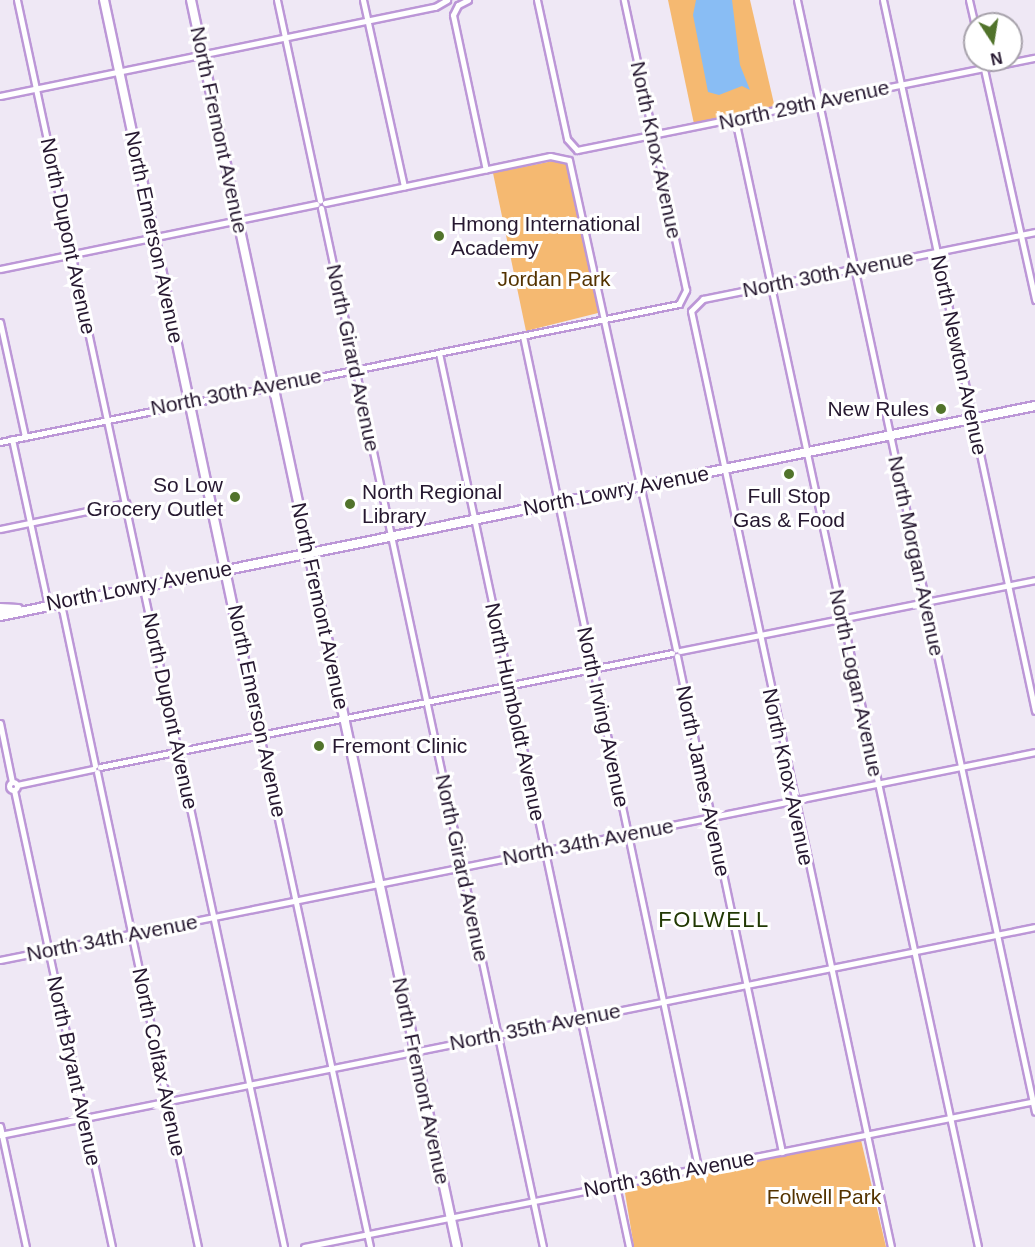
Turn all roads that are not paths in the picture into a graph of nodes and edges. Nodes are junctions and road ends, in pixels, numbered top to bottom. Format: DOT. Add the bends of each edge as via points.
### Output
graph roads {
  1 [pos="17,0"];
  2 [pos="104,0"];
  3 [pos="191,0"];
  4 [pos="277,0"];
  5 [pos="363,0"];
  6 [pos="447,0"];
  7 [pos="468,0"];
  8 [pos="537,0"];
  9 [pos="624,0"];
  10 [pos="797,0"];
  11 [pos="883,0"];
  12 [pos="368,21"];
  13 [pos="285,38"];
  14 [pos="203,55"];
  15 [pos="119,72"];
  16 [pos="965,72"];
  17 [pos="985,72"];
  18 [pos="902,85"];
  19 [pos="36,89"];
  20 [pos="0,96"];
  21 [pos="818,102"];
  22 [pos="735,119"];
  23 [pos="653,136"];
  24 [pos="486,170"];
  25 [pos="404,187"];
  26 [pos="320,204"];
  27 [pos="239,221"];
  28 [pos="1035,232"];
  29 [pos="1020,235"];
  30 [pos="154,238"];
  31 [pos="937,252"];
  32 [pos="72,254"];
  33 [pos="0,269"];
  34 [pos="854,269"];
  35 [pos="771,286"];
  36 [pos="684,300"];
  37 [pos="1035,300"];
  38 [pos="693,306"];
  39 [pos="606,320"];
  40 [pos="0,322"];
  41 [pos="523,336"];
  42 [pos="440,353"];
  43 [pos="356,369"];
  44 [pos="272,385"];
  45 [pos="190,401"];
  46 [pos="1035,406"];
  47 [pos="972,418"];
  48 [pos="108,419"];
  49 [pos="890,435"];
  50 [pos="25,437"];
  51 [pos="12,439"];
  52 [pos="0,442"];
  53 [pos="807,452"];
  54 [pos="724,468"];
  55 [pos="641,486"];
  56 [pos="558,502"];
  57 [pos="126,503"];
  58 [pos="475,519"];
  59 [pos="31,523"];
  60 [pos="0,529"];
  61 [pos="392,535"];
  62 [pos="309,553"];
  63 [pos="227,569"];
  64 [pos="1035,580"];
  65 [pos="1008,585"];
  66 [pos="143,586"];
  67 [pos="925,602"];
  68 [pos="61,604"];
  69 [pos="48,605"];
  70 [pos="0,608"];
  71 [pos="20,610"];
  72 [pos="0,616"];
  73 [pos="842,619"];
  74 [pos="758,635"];
  75 [pos="676,652"];
  76 [pos="592,669"];
  77 [pos="510,686"];
  78 [pos="426,702"];
  79 [pos="1035,711"];
  80 [pos="345,719"];
  81 [pos="0,723"];
  82 [pos="260,735"];
  83 [pos="178,751"];
  84 [pos="1035,752"];
  85 [pos="96,768"];
  86 [pos="960,768"];
  87 [pos="877,784"];
  88 [pos="13,786"];
  89 [pos="0,788"];
  90 [pos="794,801"];
  91 [pos="710,817"];
  92 [pos="627,834"];
  93 [pos="545,850"];
  94 [pos="462,867"];
  95 [pos="379,883"];
  96 [pos="296,900"];
  97 [pos="213,917"];
  98 [pos="1035,927"];
  99 [pos="132,933"];
  100 [pos="996,934"];
  101 [pos="48,951"];
  102 [pos="912,951"];
  103 [pos="0,960"];
  104 [pos="829,968"];
  105 [pos="746,984"];
  106 [pos="664,1002"];
  107 [pos="580,1018"];
  108 [pos="497,1035"];
  109 [pos="415,1051"];
  110 [pos="332,1068"];
  111 [pos="249,1084"];
  112 [pos="167,1101"];
  113 [pos="1034,1101"];
  114 [pos="1035,1112"];
  115 [pos="84,1117"];
  116 [pos="949,1118"];
  117 [pos="0,1126"];
  118 [pos="866,1134"];
  119 [pos="1,1135"];
  120 [pos="782,1152"];
  121 [pos="699,1167"];
  122 [pos="615,1184"];
  123 [pos="532,1200"];
  124 [pos="450,1217"];
  125 [pos="368,1234"];
  126 [pos="26,1247"];
  127 [pos="112,1247"];
  128 [pos="198,1247"];
  129 [pos="284,1247"];
  130 [pos="304,1247"];
  131 [pos="370,1247"];
  132 [pos="456,1247"];
  133 [pos="543,1247"];
  134 [pos="629,1247"];
  135 [pos="891,1247"];
  136 [pos="978,1247"];
  1 -- 19 [label="street, North Dupont Avenue"];
  2 -- 15 [label="street, North Emerson Avenue"];
  3 -- 14 [label="street, North Fremont Avenue"];
  4 -- 13 [label="street, North Girard Avenue"];
  5 -- 12 [label="street"];
  6 -- 12 [label="street"];
  7 -- 24 [label="street" via="456,7"];
  8 -- 23 [label="street, North 29th Avenue" via="573,148"];
  9 -- 23 [label="street, North Knox Avenue"];
  10 -- 21 [label="street, North Morgan Avenue"];
  11 -- 18 [label="street, North Newton Avenue"];
  12 -- 13 [label="street"];
  12 -- 25 [label="street"];
  13 -- 14 [label="street"];
  13 -- 26 [label="street, North Girard Avenue"];
  14 -- 15 [label="street"];
  14 -- 27 [label="street, North Fremont Avenue"];
  15 -- 19 [label="street"];
  15 -- 30 [label="street, North Emerson Avenue"];
  16 -- 18 [label="street, North 29th Avenue"];
  17 -- 29 [label="street"];
  18 -- 21 [label="street, North 29th Avenue"];
  18 -- 31 [label="street, North Newton Avenue"];
  19 -- 20 [label="street"];
  19 -- 32 [label="street, North Dupont Avenue"];
  21 -- 22 [label="street, North 29th Avenue"];
  21 -- 34 [label="street, North Morgan Avenue"];
  22 -- 23 [label="street, North 29th Avenue"];
  22 -- 35 [label="street, North Logan Avenue"];
  23 -- 36 [label="street, North Knox Avenue"];
  24 -- 25 [label="street"];
  24 -- 39 [label="street, North James Avenue" via="566,158"];
  25 -- 26 [label="street"];
  26 -- 27 [label="street"];
  26 -- 43 [label="street, North Girard Avenue"];
  27 -- 30 [label="street"];
  27 -- 44 [label="street, North Fremont Avenue"];
  28 -- 29 [label="street, North 30th Avenue"];
  29 -- 31 [label="street, North 30th Avenue"];
  29 -- 37 [label="street"];
  30 -- 32 [label="street"];
  30 -- 45 [label="street, North Emerson Avenue"];
  31 -- 34 [label="street, North 30th Avenue"];
  31 -- 47 [label="street, North Newton Avenue"];
  32 -- 33 [label="street"];
  32 -- 48 [label="street, North Dupont Avenue"];
  34 -- 35 [label="street, North 30th Avenue"];
  34 -- 49 [label="street, North Morgan Avenue"];
  35 -- 38 [label="street, North 30th Avenue"];
  35 -- 53 [label="street, North Logan Avenue"];
  36 -- 39 [label="street, North 30th Avenue"];
  38 -- 54 [label="street, North Knox Avenue"];
  39 -- 41 [label="street, North 30th Avenue"];
  39 -- 55 [label="street, North James Avenue"];
  40 -- 50 [label="street"];
  41 -- 42 [label="street, North 30th Avenue"];
  41 -- 56 [label="street, North Irving Avenue"];
  42 -- 43 [label="street, North 30th Avenue"];
  42 -- 58 [label="street, North Humboldt Avenue"];
  43 -- 44 [label="street, North 30th Avenue"];
  43 -- 61 [label="street, North Girard Avenue"];
  44 -- 45 [label="street, North 30th Avenue"];
  44 -- 62 [label="street, North Fremont Avenue"];
  45 -- 48 [label="street, North 30th Avenue"];
  45 -- 63 [label="street, North Emerson Avenue"];
  46 -- 47 [label="street, North Lowry Avenue"];
  47 -- 49 [label="street, North Lowry Avenue"];
  47 -- 65 [label="street, North Newton Avenue"];
  48 -- 50 [label="street, North 30th Avenue"];
  48 -- 57 [label="street, North Dupont Avenue"];
  49 -- 53 [label="street, North Lowry Avenue"];
  49 -- 67 [label="street, North Morgan Avenue"];
  50 -- 51 [label="street, North 30th Avenue"];
  51 -- 52 [label="street, North 30th Avenue"];
  51 -- 59 [label="street"];
  53 -- 54 [label="street, North Lowry Avenue"];
  53 -- 73 [label="street, North Logan Avenue"];
  54 -- 55 [label="street, North Lowry Avenue"];
  54 -- 74 [label="street, North Knox Avenue"];
  55 -- 56 [label="street, North Lowry Avenue"];
  55 -- 75 [label="street, North James Avenue"];
  56 -- 58 [label="street, North Lowry Avenue"];
  56 -- 76 [label="street, North Irving Avenue"];
  57 -- 59 [label="street"];
  57 -- 66 [label="street, North Dupont Avenue"];
  58 -- 61 [label="street, North Lowry Avenue"];
  58 -- 77 [label="street, North Humboldt Avenue"];
  59 -- 60 [label="street"];
  59 -- 69 [label="street"];
  61 -- 62 [label="street, North Lowry Avenue"];
  61 -- 78 [label="street, North Girard Avenue"];
  62 -- 63 [label="street, North Lowry Avenue"];
  62 -- 80 [label="street, North Fremont Avenue"];
  63 -- 66 [label="street, North Lowry Avenue"];
  63 -- 82 [label="street, North Emerson Avenue"];
  64 -- 65 [label="street"];
  65 -- 67 [label="street"];
  65 -- 79 [label="street, North Newton Avenue"];
  66 -- 68 [label="street, North Lowry Avenue"];
  66 -- 83 [label="street, North Dupont Avenue"];
  67 -- 73 [label="street"];
  67 -- 86 [label="street, North Morgan Avenue"];
  68 -- 69 [label="street, North Lowry Avenue"];
  68 -- 85 [label="street, North Colfax Avenue"];
  69 -- 71 [label="street, North Lowry Avenue"];
  70 -- 71 [label="street, North Lowry Avenue"];
  71 -- 72 [label="street, North Lowry Avenue"];
  73 -- 74 [label="street"];
  73 -- 87 [label="street, North Logan Avenue"];
  74 -- 75 [label="street"];
  74 -- 90 [label="street, North Knox Avenue"];
  75 -- 76 [label="street"];
  75 -- 91 [label="street, North James Avenue"];
  76 -- 77 [label="street"];
  76 -- 92 [label="street, North Irving Avenue"];
  77 -- 78 [label="street"];
  77 -- 93 [label="street, North Humboldt Avenue"];
  78 -- 80 [label="street"];
  78 -- 94 [label="street, North Girard Avenue"];
  80 -- 82 [label="street"];
  80 -- 95 [label="street, North Fremont Avenue"];
  81 -- 88 [label="street, North Bryant Avenue"];
  82 -- 83 [label="street"];
  82 -- 96 [label="street, North Emerson Avenue"];
  83 -- 85 [label="street"];
  83 -- 97 [label="street, North Dupont Avenue"];
  84 -- 86 [label="street, North 34th Avenue"];
  85 -- 88 [label="street"];
  85 -- 99 [label="street, North Colfax Avenue"];
  86 -- 87 [label="street, North 34th Avenue"];
  86 -- 100 [label="street, North Morgan Avenue"];
  87 -- 90 [label="street, North 34th Avenue"];
  87 -- 102 [label="street, North Logan Avenue"];
  88 -- 89 [label="street"];
  88 -- 101 [label="street, North Bryant Avenue"];
  90 -- 91 [label="street, North 34th Avenue"];
  90 -- 104 [label="street, North Knox Avenue"];
  91 -- 92 [label="street, North 34th Avenue"];
  91 -- 105 [label="street, North James Avenue"];
  92 -- 93 [label="street, North 34th Avenue"];
  92 -- 106 [label="street, North Irving Avenue"];
  93 -- 94 [label="street, North 34th Avenue"];
  93 -- 107 [label="street, North Humboldt Avenue"];
  94 -- 95 [label="street, North 34th Avenue"];
  94 -- 108 [label="street, North Girard Avenue"];
  95 -- 96 [label="street, North 34th Avenue"];
  95 -- 109 [label="street, North Fremont Avenue"];
  96 -- 97 [label="street, North 34th Avenue"];
  96 -- 110 [label="street, North Emerson Avenue"];
  97 -- 99 [label="street, North 34th Avenue"];
  97 -- 111 [label="street, North Dupont Avenue"];
  98 -- 100 [label="street, North 35th Avenue"];
  99 -- 101 [label="street, North 34th Avenue"];
  99 -- 112 [label="street, North Colfax Avenue"];
  100 -- 102 [label="street, North 35th Avenue"];
  100 -- 113 [label="street, North Morgan Avenue"];
  101 -- 103 [label="street, North 34th Avenue"];
  101 -- 115 [label="street, North Bryant Avenue"];
  102 -- 104 [label="street, North 35th Avenue"];
  102 -- 116 [label="street, North Logan Avenue"];
  104 -- 105 [label="street, North 35th Avenue"];
  104 -- 118 [label="street, North Knox Avenue"];
  105 -- 106 [label="street, North 35th Avenue"];
  105 -- 120 [label="street, North James Avenue"];
  106 -- 107 [label="street, North 35th Avenue"];
  106 -- 121 [label="street, North Irving Avenue"];
  107 -- 108 [label="street, North 35th Avenue"];
  107 -- 122 [label="street, North Humboldt Avenue"];
  108 -- 109 [label="street, North 35th Avenue"];
  108 -- 123 [label="street, North Girard Avenue"];
  109 -- 110 [label="street, North 35th Avenue"];
  109 -- 124 [label="street, North Fremont Avenue"];
  110 -- 111 [label="street, North 35th Avenue"];
  110 -- 125 [label="street, North Emerson Avenue"];
  111 -- 112 [label="street, North 35th Avenue"];
  111 -- 129 [label="street, North Dupont Avenue"];
  112 -- 115 [label="street, North 35th Avenue"];
  112 -- 128 [label="street, North Colfax Avenue"];
  113 -- 114 [label="street, North Morgan Avenue"];
  113 -- 116 [label="street, North 36th Avenue"];
  115 -- 119 [label="street, North 35th Avenue"];
  115 -- 127 [label="street, North Bryant Avenue"];
  116 -- 118 [label="street, North 36th Avenue"];
  116 -- 136 [label="street, North Logan Avenue"];
  117 -- 119 [label="street"];
  118 -- 120 [label="street, North 36th Avenue"];
  118 -- 135 [label="street, North Knox Avenue"];
  119 -- 126 [label="street"];
  120 -- 121 [label="street, North 36th Avenue"];
  121 -- 122 [label="street, North 36th Avenue"];
  122 -- 123 [label="street, North 36th Avenue"];
  122 -- 134 [label="street, North Humboldt Avenue"];
  123 -- 124 [label="street, North 36th Avenue"];
  123 -- 133 [label="street, North Girard Avenue"];
  124 -- 125 [label="street, North 36th Avenue"];
  124 -- 132 [label="street, North Fremont Avenue"];
  125 -- 130 [label="street, North 36th Avenue"];
  125 -- 131 [label="street, North Emerson Avenue"];
}
